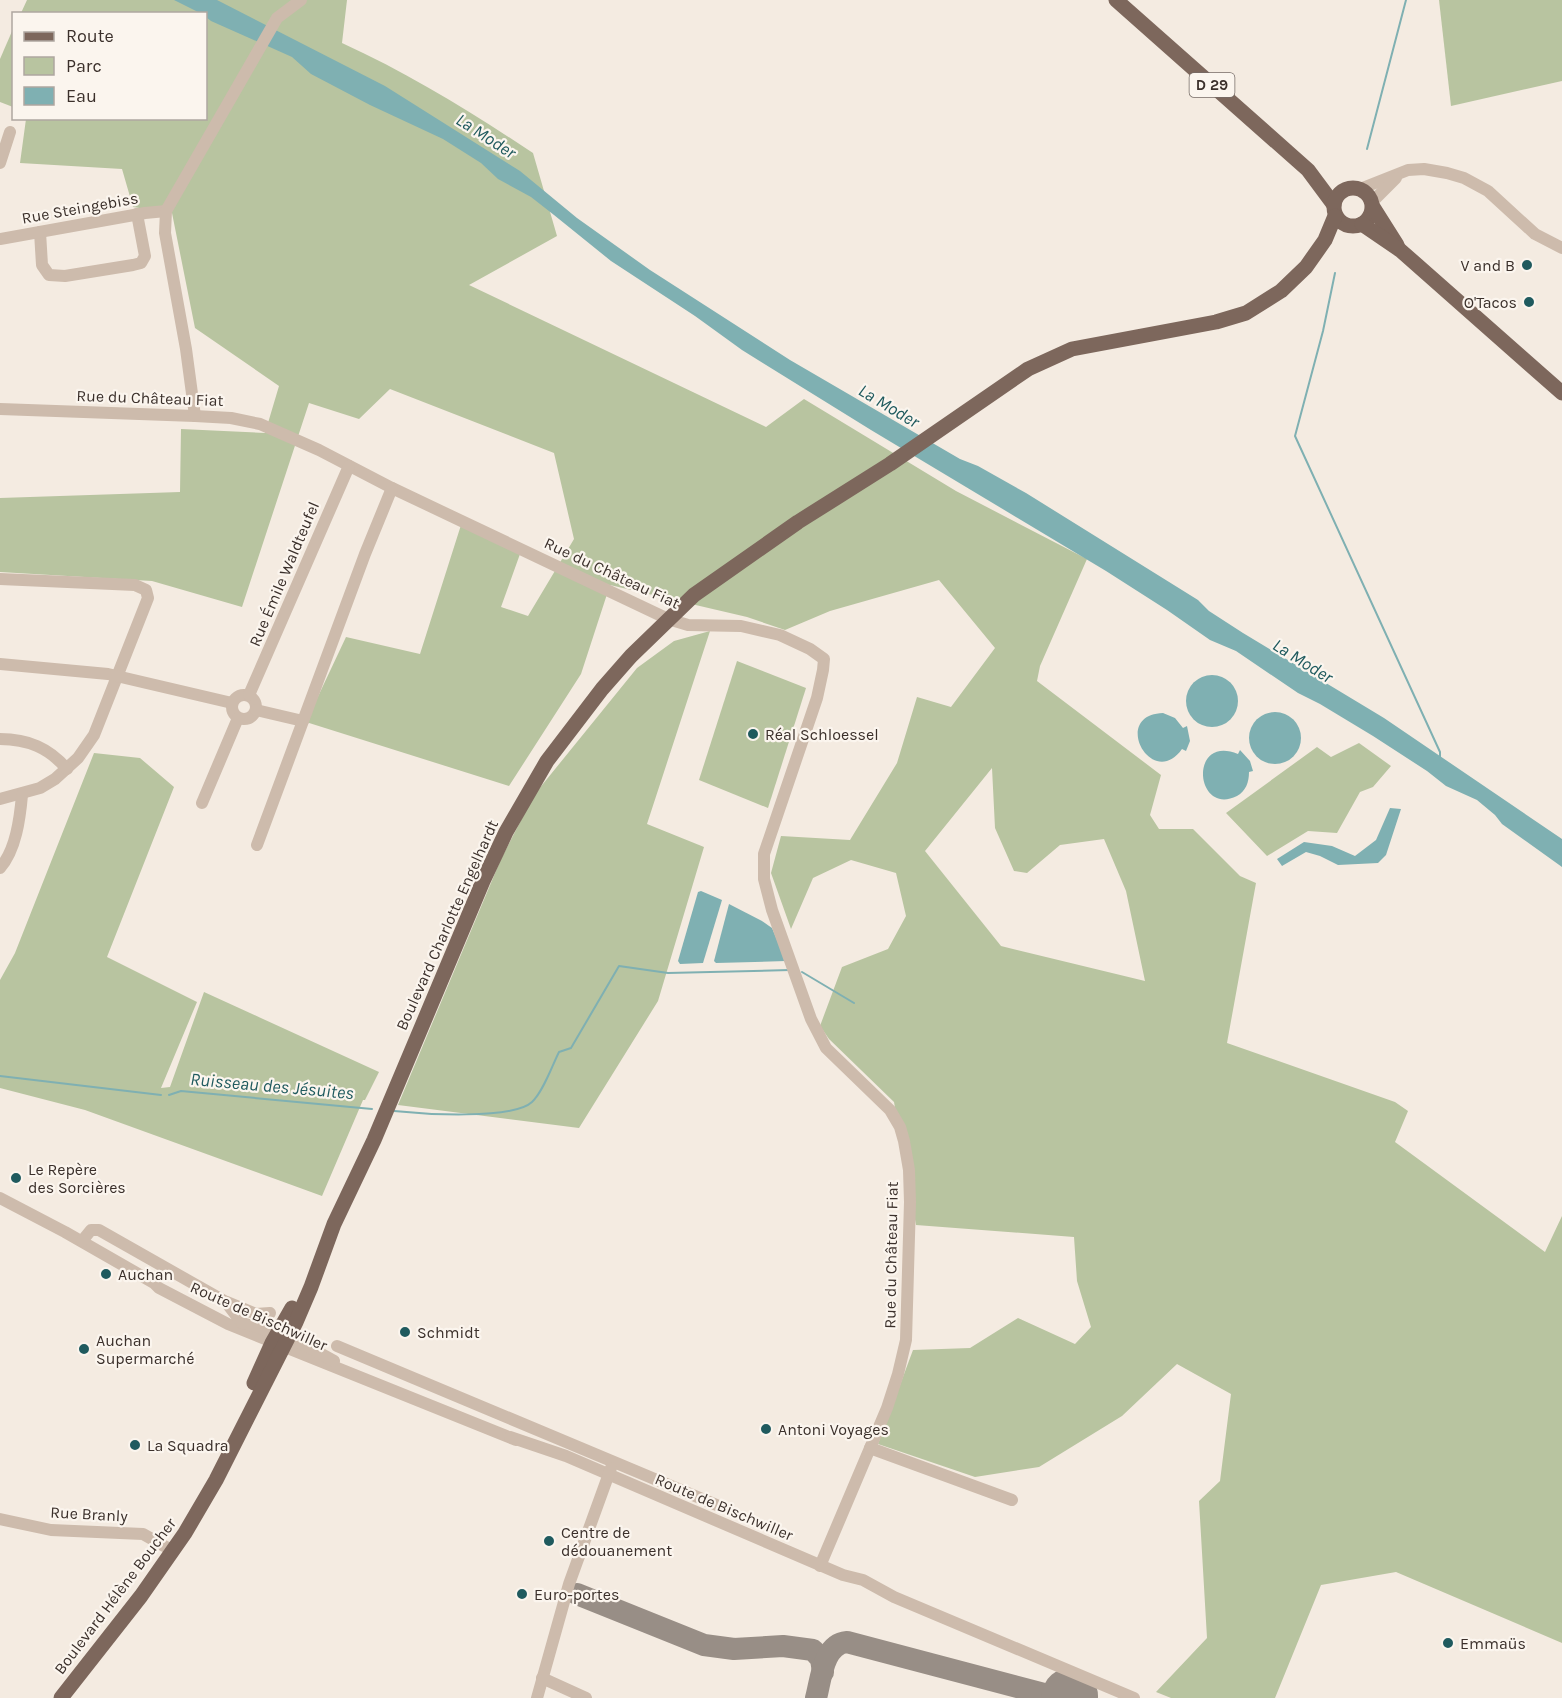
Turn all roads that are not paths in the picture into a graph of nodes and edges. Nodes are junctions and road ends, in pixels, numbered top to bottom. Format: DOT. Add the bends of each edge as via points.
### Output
graph roads {
  1 [pos="301,0"];
  2 [pos="1116,0"];
  3 [pos="9,132"];
  4 [pos="0,163"];
  5 [pos="1308,170"];
  6 [pos="1404,171"];
  7 [pos="1354,189"];
  8 [pos="1372,204"];
  9 [pos="1335,210"];
  10 [pos="166,211"];
  11 [pos="137,214"];
  12 [pos="1356,225"];
  13 [pos="40,232"];
  14 [pos="0,239"];
  15 [pos="1562,248"];
  16 [pos="1400,250"];
  17 [pos="1314,256"];
  18 [pos="1562,393"];
  19 [pos="0,409"];
  20 [pos="195,416"];
  21 [pos="349,466"];
  22 [pos="392,488"];
  23 [pos="0,579"];
  24 [pos="668,619"];
  25 [pos="0,664"];
  26 [pos="117,675"];
  27 [pos="249,695"];
  28 [pos="232,703"];
  29 [pos="256,710"];
  30 [pos="238,718"];
  31 [pos="303,721"];
  32 [pos="0,738"];
  33 [pos="67,769"];
  34 [pos="22,795"];
  35 [pos="0,799"];
  36 [pos="202,803"];
  37 [pos="257,845"];
  38 [pos="0,868"];
  39 [pos="0,1198"];
  40 [pos="82,1241"];
  41 [pos="154,1283"];
  42 [pos="226,1302"];
  43 [pos="270,1313"];
  44 [pos="242,1323"];
  45 [pos="280,1341"];
  46 [pos="337,1346"];
  47 [pos="326,1357"];
  48 [pos="363,1357"];
  49 [pos="353,1373"];
  50 [pos="870,1448"];
  51 [pos="613,1462"];
  52 [pos="608,1475"];
  53 [pos="1012,1500"];
  54 [pos="719,1506"];
  55 [pos="0,1519"];
  56 [pos="172,1551"];
  57 [pos="820,1566"];
  58 [pos="542,1678"];
  59 [pos="61,1698"];
  60 [pos="537,1698"];
  61 [pos="586,1698"];
  62 [pos="1134,1698"];
  1 -- 10 [label="street" via="276,18"];
  2 -- 5 [label="main road, D 29"];
  3 -- 4 [label="street"];
  5 -- 7 [label="main road, D 29" via="1334,184"];
  5 -- 9 [label="main road, D 29"];
  6 -- 7 [label="street"];
  6 -- 8 [label="street"];
  6 -- 15 [label="street" via="1424,169 1464,178 1488,191 1535,234"];
  7 -- 8 [label="main road" via="1369,196"];
  7 -- 9 [label="main road" via="1339,195"];
  8 -- 12 [label="main road" via="1370,217"];
  8 -- 16 [label="main road"];
  9 -- 12 [label="main road" via="1344,224"];
  9 -- 17 [label="main road, Boulevard Charlotte Engelhardt" via="1328,234"];
  10 -- 11 [label="street, Rue Steingebiss"];
  10 -- 20 [label="street" via="165,233"];
  11 -- 13 [label="street, Rue Steingebiss"];
  11 -- 13 [label="street" via="145,256 141,263 133,265 49,275 42,266"];
  12 -- 16 [label="main road"];
  12 -- 17 [label="main road, Boulevard Charlotte Engelhardt"];
  13 -- 14 [label="street, Rue Steingebiss"];
  16 -- 18 [label="main road"];
  17 -- 24 [label="main road, Boulevard Charlotte Engelhardt" via="1281,291 1246,313 1216,322 1089,344 1059,353 1028,369 752,554 713,574"];
  19 -- 20 [label="street, Rue du Château Fiat"];
  20 -- 21 [label="street, Rue du Château Fiat" via="260,424"];
  21 -- 22 [label="street, Rue du Château Fiat"];
  21 -- 27 [label="street, Rue Émile Waldteufel"];
  22 -- 24 [label="street, Rue du Château Fiat"];
  22 -- 31 [label="street"];
  23 -- 26 [label="street" via="143,587 147,603"];
  24 -- 45 [label="main road, Boulevard Charlotte Engelhardt" via="580,716 510,823 374,1140"];
  24 -- 50 [label="street, Rue du Château Fiat" via="688,625 741,626 780,635 824,659 817,698 763,866 772,910 811,1019 826,1048 890,1110 904,1141 910,1202 906,1340 898,1374"];
  25 -- 26 [label="street"];
  26 -- 28 [label="street"];
  26 -- 33 [label="street" via="94,735"];
  27 -- 28 [label="street" via="237,697"];
  27 -- 29 [label="street"];
  28 -- 30 [label="street"];
  29 -- 30 [label="street" via="249,718"];
  29 -- 31 [label="street"];
  30 -- 36 [label="street"];
  31 -- 37 [label="street"];
  32 -- 33 [label="street" via="31,742"];
  33 -- 34 [label="street"];
  34 -- 35 [label="street"];
  34 -- 38 [label="street" via="7,859"];
  39 -- 40 [label="street, Route de Bischwiller" via="49,1219"];
  40 -- 41 [label="street, Route de Bischwiller"];
  40 -- 42 [label="street, Route de Bischwiller" via="91,1230 99,1230"];
  41 -- 44 [label="street, Route de Bischwiller"];
  41 -- 45 [label="street, Route de Bischwiller" via="203,1312"];
  42 -- 43 [label="street, Route de Bischwiller" via="256,1314"];
  42 -- 44 [label="street"];
  44 -- 45 [label="street, Route de Bischwiller"];
  45 -- 47 [label="street, Route de Bischwiller"];
  45 -- 49 [label="street, Route de Bischwiller"];
  45 -- 56 [label="main road, Boulevard Hélène Boucher" via="231,1451"];
  46 -- 48 [label="street"];
  47 -- 48 [label="street"];
  47 -- 49 [label="street, Route de Bischwiller"];
  48 -- 51 [label="street"];
  49 -- 52 [label="street, Route de Bischwiller" via="563,1461"];
  50 -- 53 [label="street"];
  50 -- 57 [label="street, Rue du Château Fiat"];
  51 -- 52 [label="street"];
  51 -- 54 [label="street"];
  52 -- 57 [label="street, Route de Bischwiller"];
  52 -- 58 [label="street"];
  55 -- 56 [label="street, Rue Branly" via="51,1530 143,1534"];
  56 -- 59 [label="main road, Boulevard Hélène Boucher"];
  57 -- 62 [label="street, Route de Bischwiller" via="862,1588 894,1597"];
  58 -- 60 [label="street"];
  58 -- 61 [label="street"];
}
